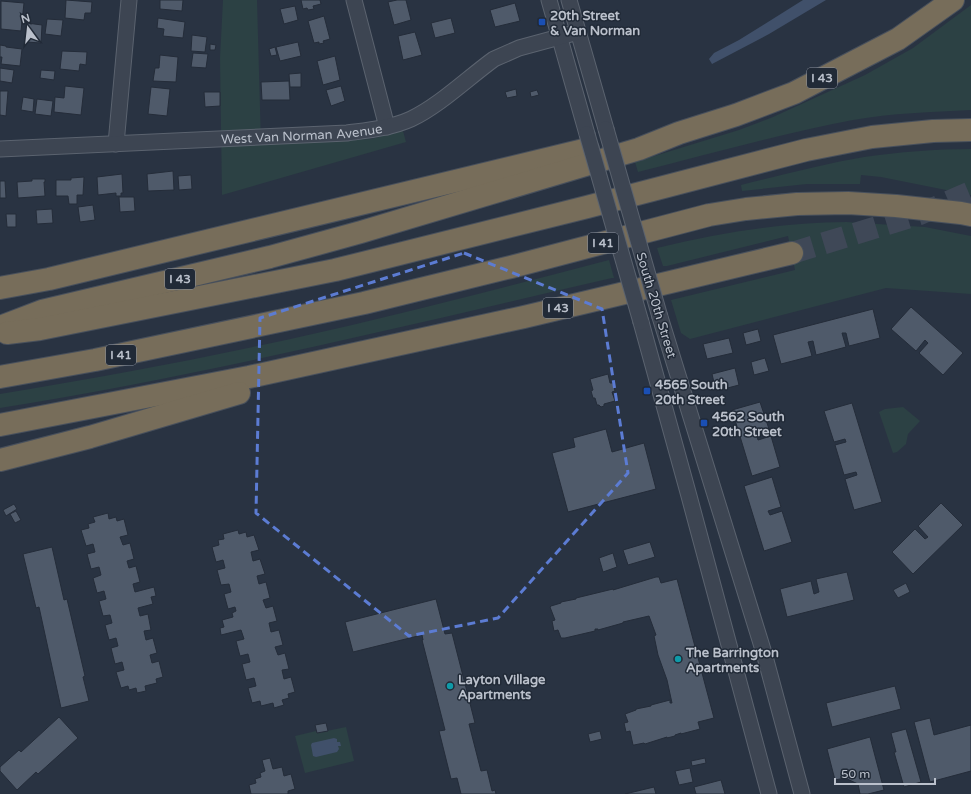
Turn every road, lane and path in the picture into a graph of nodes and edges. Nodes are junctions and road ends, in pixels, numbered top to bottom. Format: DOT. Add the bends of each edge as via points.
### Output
graph roads {
  1 [pos="129,0"];
  2 [pos="354,0"];
  3 [pos="549,0"];
  4 [pos="569,0"];
  5 [pos="953,0"];
  6 [pos="578,32"];
  7 [pos="558,37"];
  8 [pos="387,127"];
  9 [pos="971,130"];
  10 [pos="679,134"];
  11 [pos="116,144"];
  12 [pos="0,149"];
  13 [pos="971,215"];
  14 [pos="792,253"];
  15 [pos="0,288"];
  16 [pos="0,327"];
  17 [pos="0,334"];
  18 [pos="324,361"];
  19 [pos="0,377"];
  20 [pos="690,414"];
  21 [pos="667,420"];
  22 [pos="0,425"];
  23 [pos="0,460"];
  24 [pos="768,794"];
  25 [pos="802,794"];
  1 -- 11 [label="street"];
  2 -- 8 [label="street"];
  3 -- 7 [label="street, South 20th Street"];
  4 -- 6 [label="street, South 20th Street"];
  5 -- 10 [label="highway, I 43" via="898,39 794,92"];
  6 -- 7 [label="street, West Van Norman Avenue"];
  6 -- 20 [label="street, South 20th Street, bridge"];
  7 -- 8 [label="street, West Van Norman Avenue" via="506,52 424,111 411,119"];
  7 -- 21 [label="street, South 20th Street, bridge"];
  8 -- 11 [label="street, West Van Norman Avenue" via="348,133"];
  9 -- 17 [label="highway" via="913,133 848,141 335,270 40,329"];
  10 -- 15 [label="highway" via="635,138 56,277"];
  10 -- 16 [label="highway, I 43" via="639,149 361,232 263,259 42,311"];
  11 -- 12 [label="street, West Van Norman Avenue"];
  13 -- 19 [label="highway, I 41" via="903,206 848,203 797,204 709,215 511,267 364,302 95,360"];
  14 -- 18 [label="highway, I 43"];
  18 -- 22 [label="highway, I 43"];
  18 -- 23 [label="highway" via="312,375 222,397 90,437"];
  20 -- 21 [label="street"];
  20 -- 25 [label="street, South 20th Street" via="764,653"];
  21 -- 24 [label="street, South 20th Street"];
}
